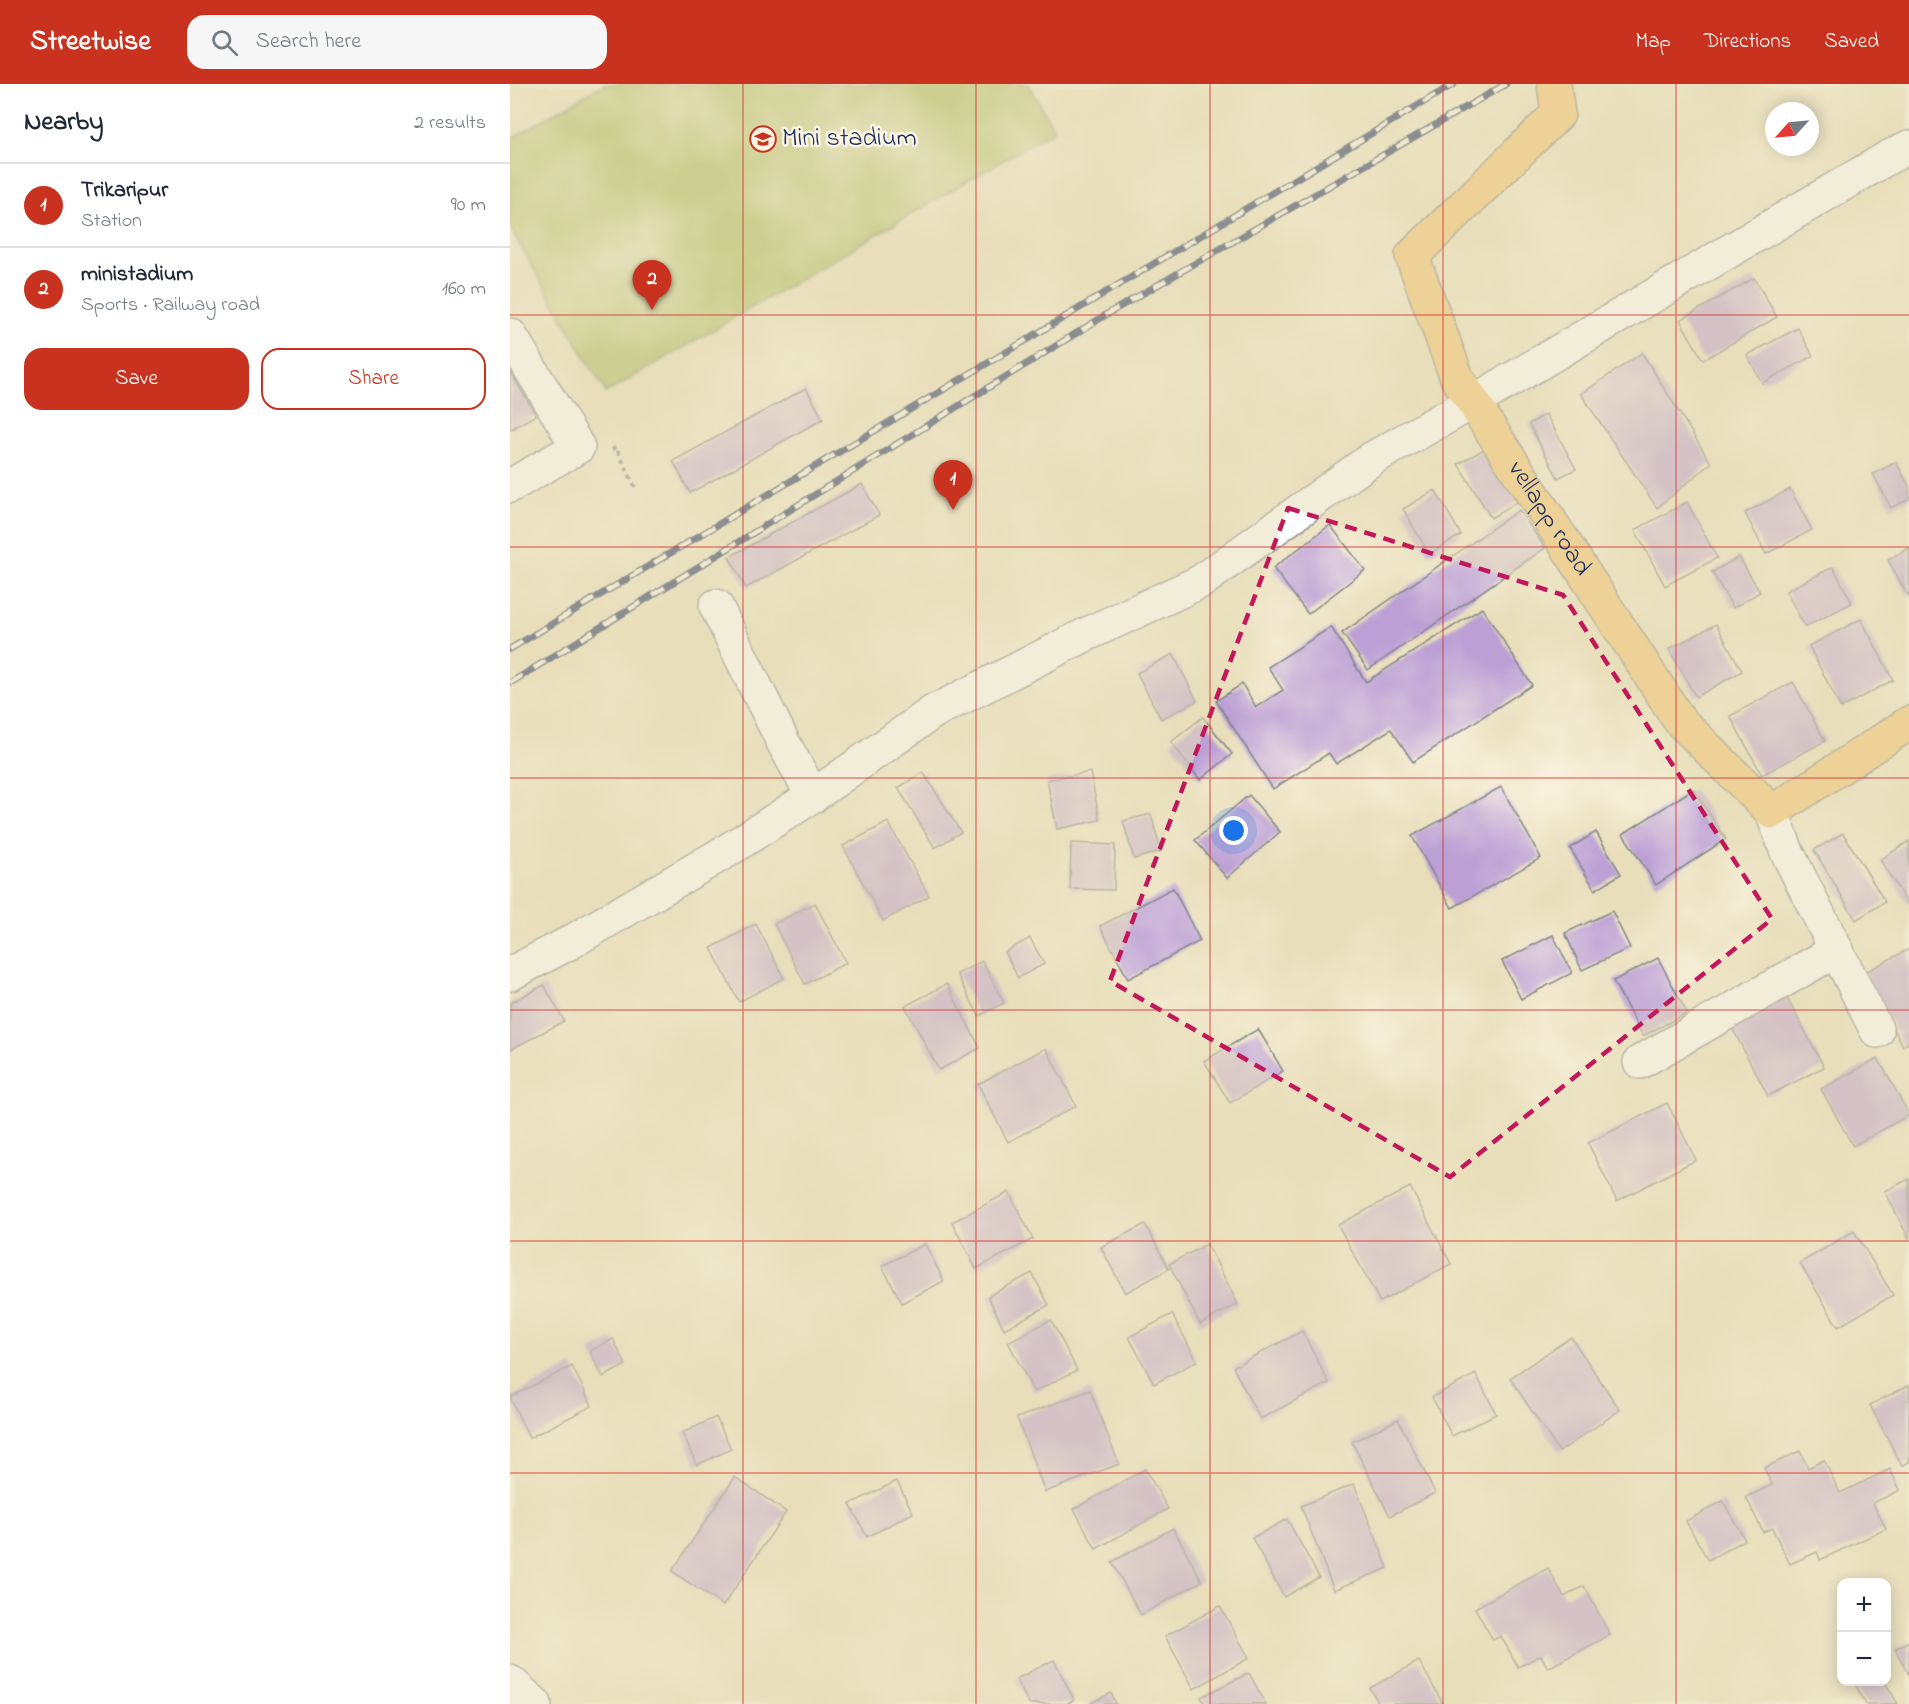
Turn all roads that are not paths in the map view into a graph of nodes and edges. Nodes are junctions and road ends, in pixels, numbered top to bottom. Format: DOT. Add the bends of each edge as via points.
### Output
graph roads {
  1 [pos="1554,84"];
  2 [pos="1909,147"];
  3 [pos="510,335"];
  4 [pos="1473,402"];
  5 [pos="510,486"];
  6 [pos="716,606"];
  7 [pos="1909,723"];
  8 [pos="813,796"];
  9 [pos="1772,812"];
  10 [pos="1837,950"];
  11 [pos="510,974"];
  12 [pos="1877,1031"];
  13 [pos="1640,1062"];
  14 [pos="510,1682"];
  15 [pos="535,1704"];
  1 -- 4 [label="main road, vellapp road" via="1558,114 1412,256 1457,378"];
  2 -- 4 [label="street"];
  3 -- 5 [label="street" via="578,447"];
  4 -- 8 [label="street" via="1372,458 1200,582 933,712"];
  4 -- 9 [label="main road, vellapp road" via="1680,721"];
  6 -- 8 [label="street"];
  7 -- 9 [label="main road"];
  8 -- 11 [label="street" via="725,852"];
  9 -- 10 [label="street" via="1787,852"];
  10 -- 12 [label="street"];
  10 -- 13 [label="street"];
  14 -- 15 [label="street"];
}
